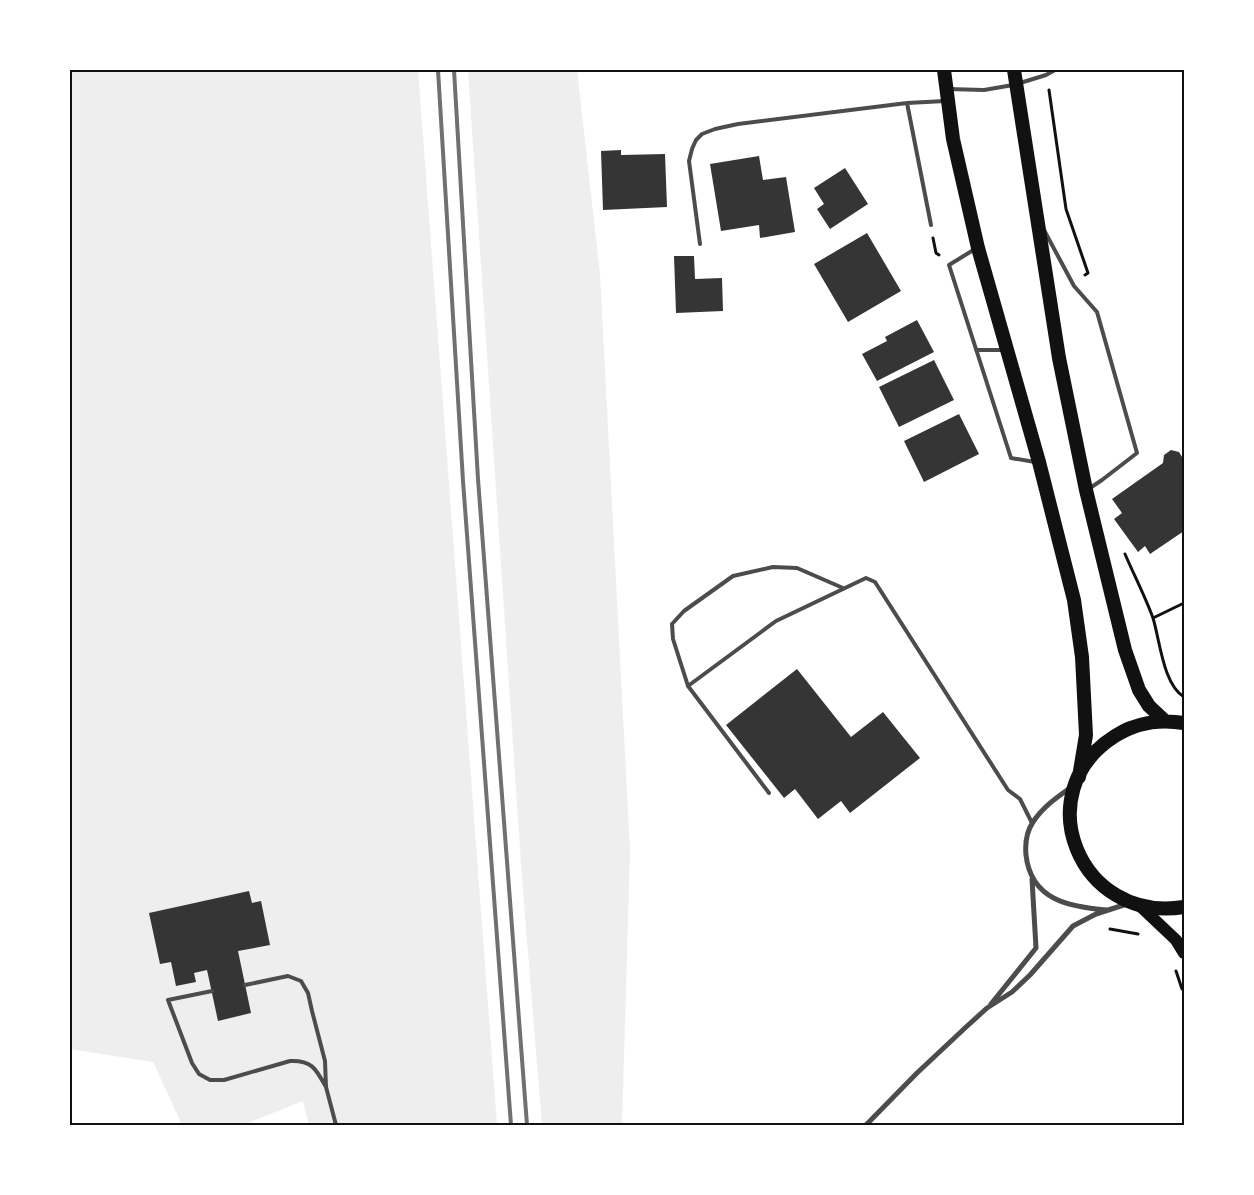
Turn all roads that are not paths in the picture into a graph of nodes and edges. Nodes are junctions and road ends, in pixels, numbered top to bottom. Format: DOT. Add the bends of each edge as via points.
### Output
graph roads {
  1 [pos="944,70"];
  2 [pos="1014,70"];
  3 [pos="1055,70"];
  4 [pos="1015,85"];
  5 [pos="946,95"];
  6 [pos="907,103"];
  7 [pos="1035,213"];
  8 [pos="930,225"];
  9 [pos="700,244"];
  10 [pos="978,248"];
  11 [pos="976,350"];
  12 [pos="1008,350"];
  13 [pos="1040,462"];
  14 [pos="1086,490"];
  15 [pos="842,588"];
  16 [pos="688,686"];
  17 [pos="1164,722"];
  18 [pos="1184,723"];
  19 [pos="1077,780"];
  20 [pos="769,793"];
  21 [pos="1032,823"];
  22 [pos="1032,877"];
  23 [pos="1135,904"];
  24 [pos="1184,907"];
  25 [pos="1110,910"];
  26 [pos="1184,953"];
  27 [pos="245,985"];
  28 [pos="212,991"];
  29 [pos="987,1008"];
  30 [pos="326,1087"];
  31 [pos="336,1125"];
  32 [pos="866,1125"];
  1 -- 5 [label="highway"];
  2 -- 4 [label="highway"];
  3 -- 4 [label="lane"];
  4 -- 5 [label="lane"];
  4 -- 7 [label="highway"];
  5 -- 6 [label="lane"];
  5 -- 10 [label="highway"];
  6 -- 8 [label="lane"];
  6 -- 9 [label="lane" via="738,124 702,134 696,140 689,161"];
  7 -- 14 [label="highway" via="1059,358"];
  7 -- 14 [label="lane" via="1074,286 1097,312 1137,453"];
  10 -- 11 [label="lane" via="949,265"];
  10 -- 12 [label="highway"];
  11 -- 12 [label="lane"];
  11 -- 13 [label="lane" via="1011,458"];
  12 -- 13 [label="highway"];
  13 -- 19 [label="highway" via="1074,600 1081,647 1086,734"];
  14 -- 17 [label="highway" via="1125,650 1139,690"];
  15 -- 16 [label="lane" via="776,621"];
  15 -- 16 [label="lane" via="797,568 773,567 734,576 684,611 672,624 673,639"];
  15 -- 21 [label="lane" via="866,578 875,582 1008,790 1020,799"];
  16 -- 20 [label="lane"];
  17 -- 18 [label="highway"];
  17 -- 19 [label="highway" via="1140,724 1106,741 1087,762"];
  19 -- 21 [label="street" via="1047,805"];
  19 -- 23 [label="highway" via="1071,804 1071,825 1081,858 1094,878 1112,894"];
  21 -- 22 [label="street" via="1026,851"];
  22 -- 25 [label="street" via="1039,888 1067,904"];
  22 -- 29 [label="street" via="1036,948"];
  23 -- 24 [label="highway" via="1159,909"];
  23 -- 25 [label="street"];
  23 -- 26 [label="main road" via="1169,932"];
  25 -- 29 [label="street" via="1073,926 1030,975 1012,992"];
  27 -- 30 [label="lane" via="288,976 301,981 308,993 323,1053"];
  28 -- 30 [label="lane" via="168,1000 199,1074 210,1080 224,1080 300,1060 312,1065"];
  29 -- 32 [label="street"];
  30 -- 31 [label="lane"];
}
